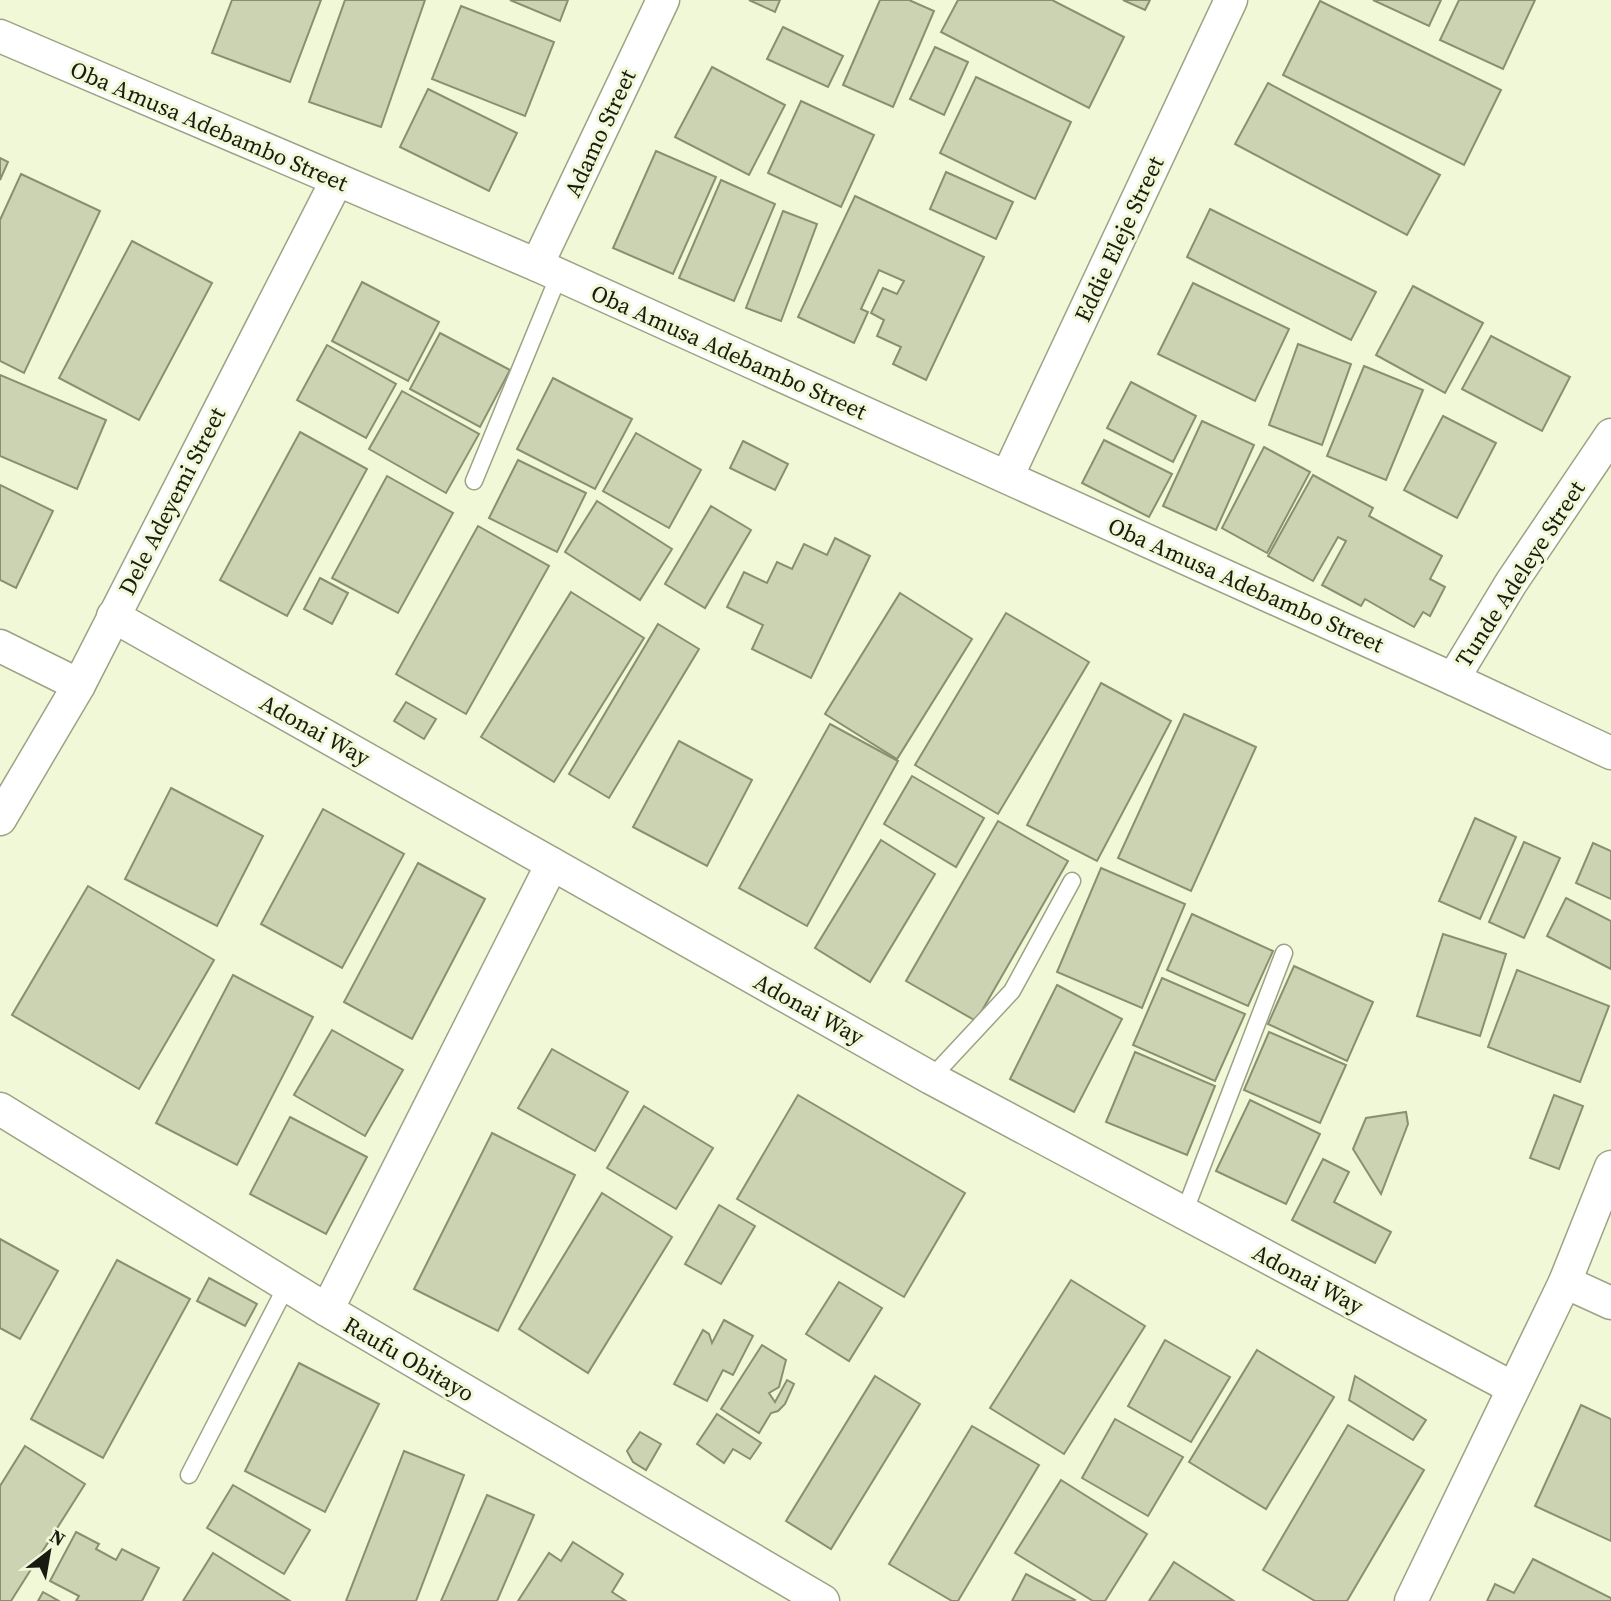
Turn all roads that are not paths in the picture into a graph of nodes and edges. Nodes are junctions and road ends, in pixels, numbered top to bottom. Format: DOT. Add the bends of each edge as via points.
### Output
graph roads {
  1 [pos="663,0"];
  2 [pos="1231,0"];
  3 [pos="0,36"];
  4 [pos="337,180"];
  5 [pos="548,270"];
  6 [pos="1611,435"];
  7 [pos="1007,477"];
  8 [pos="474,481"];
  9 [pos="113,616"];
  10 [pos="0,646"];
  11 [pos="1453,679"];
  12 [pos="79,685"];
  13 [pos="1611,753"];
  14 [pos="0,819"];
  15 [pos="552,864"];
  16 [pos="1072,881"];
  17 [pos="1284,953"];
  18 [pos="931,1078"];
  19 [pos="0,1109"];
  20 [pos="1611,1167"];
  21 [pos="1184,1213"];
  22 [pos="1565,1282"];
  23 [pos="287,1285"];
  24 [pos="1611,1303"];
  25 [pos="327,1311"];
  26 [pos="1513,1388"];
  27 [pos="189,1475"];
  28 [pos="823,1601"];
  29 [pos="1411,1601"];
  1 -- 5 [label="street, Adamo Street"];
  2 -- 7 [label="street, Eddie Eleje Street"];
  3 -- 4 [label="street, Oba Amusa Adebambo Street"];
  4 -- 5 [label="street, Oba Amusa Adebambo Street"];
  4 -- 9 [label="street, Dele Adeyemi Street"];
  5 -- 7 [label="street, Oba Amusa Adebambo Street"];
  5 -- 8 [label="lane"];
  6 -- 11 [label="street, Tunde Adeleye Street"];
  7 -- 11 [label="street, Oba Amusa Adebambo Street"];
  9 -- 12 [label="street, Dele Adeyemi Street"];
  9 -- 15 [label="street, Adonai Way"];
  10 -- 12 [label="street"];
  11 -- 13 [label="street, Oba Amusa Adebambo Street"];
  12 -- 14 [label="street, Dele Adeyemi Street"];
  15 -- 18 [label="street, Adonai Way"];
  15 -- 25 [label="street"];
  16 -- 18 [label="lane" via="1012,992"];
  17 -- 21 [label="lane"];
  18 -- 21 [label="street, Adonai Way"];
  19 -- 23 [label="street, Raufu Obitayo"];
  20 -- 22 [label="street"];
  21 -- 26 [label="street, Adonai Way"];
  22 -- 24 [label="street"];
  22 -- 26 [label="street"];
  23 -- 25 [label="street, Raufu Obitayo"];
  23 -- 27 [label="lane"];
  25 -- 28 [label="street, Raufu Obitayo"];
  26 -- 29 [label="street"];
}
